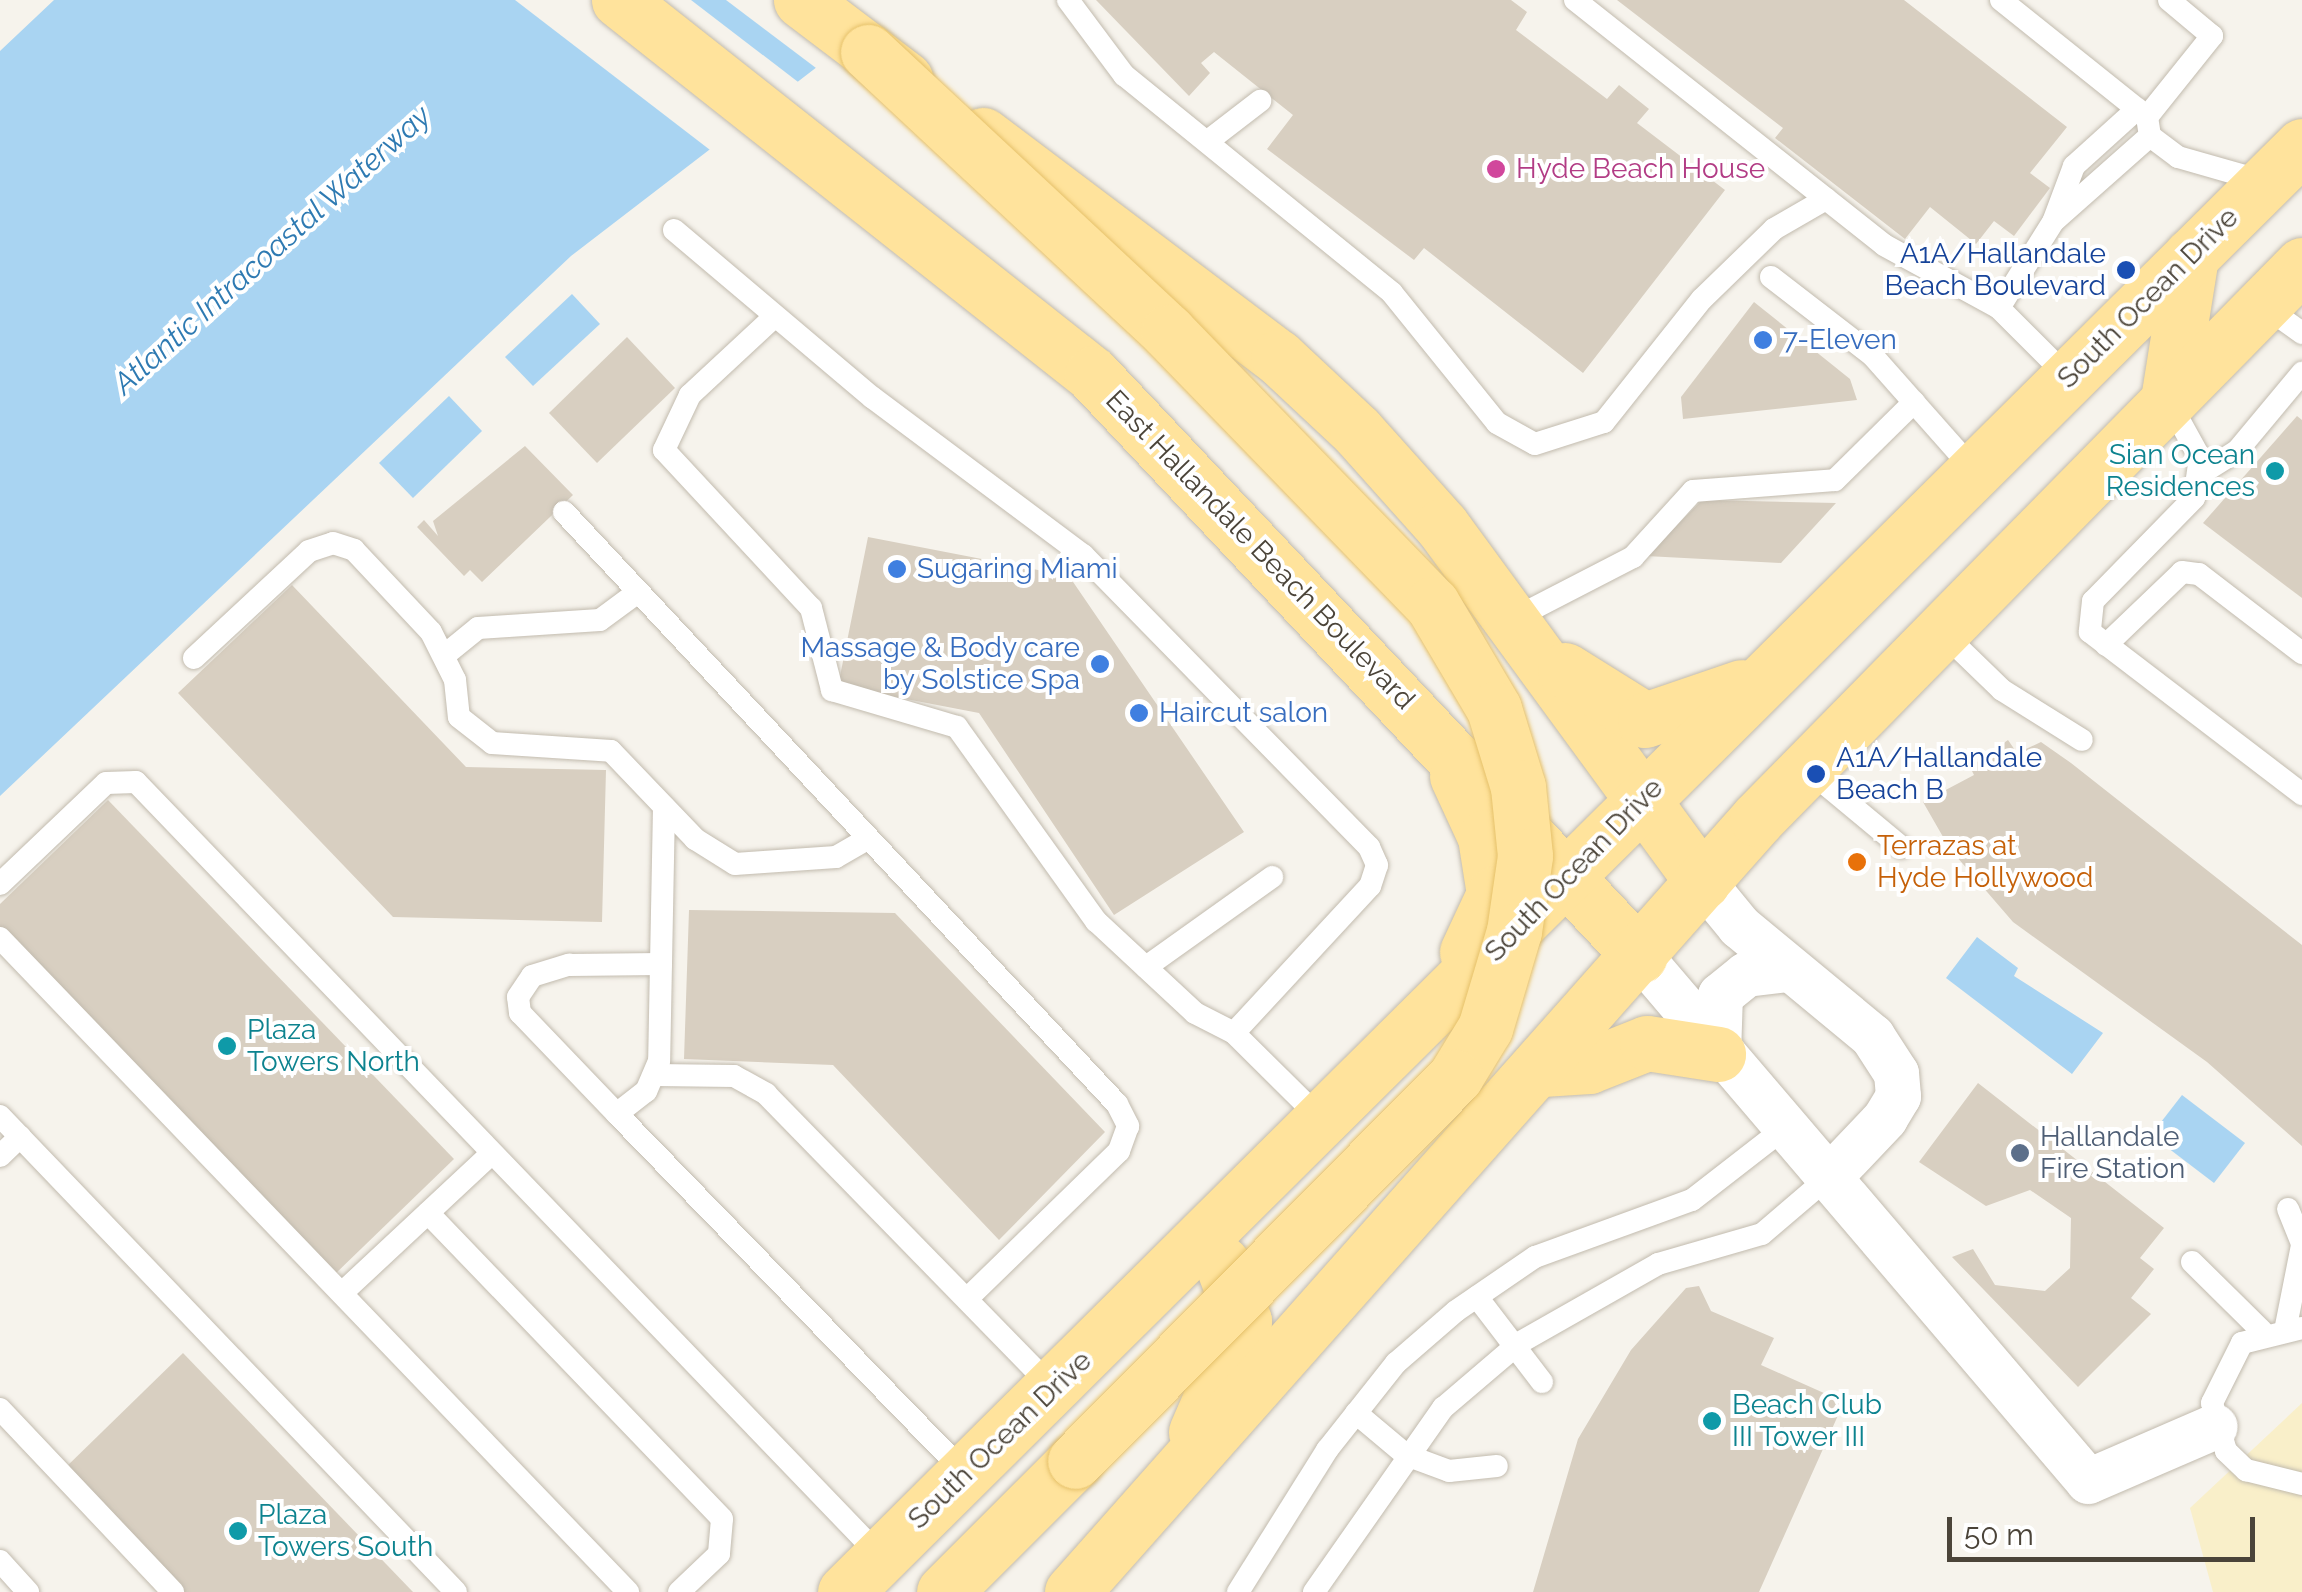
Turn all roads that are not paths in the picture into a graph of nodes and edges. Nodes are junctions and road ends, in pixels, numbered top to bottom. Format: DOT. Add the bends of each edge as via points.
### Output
graph roads {
  1 [pos="620,0"];
  2 [pos="800,0"];
  3 [pos="1068,0"];
  4 [pos="1574,0"];
  5 [pos="2001,0"];
  6 [pos="2168,0"];
  7 [pos="868,52"];
  8 [pos="1260,101"];
  9 [pos="2145,120"];
  10 [pos="1208,142"];
  11 [pos="2284,164"];
  12 [pos="1826,199"];
  13 [pos="674,230"];
  14 [pos="2190,256"];
  15 [pos="2302,265"];
  16 [pos="1771,277"];
  17 [pos="1999,308"];
  18 [pos="774,317"];
  19 [pos="2282,319"];
  20 [pos="2302,373"];
  21 [pos="2068,377"];
  22 [pos="2168,400"];
  23 [pos="1914,402"];
  24 [pos="1974,469"];
  25 [pos="2202,473"];
  26 [pos="564,512"];
  27 [pos="638,592"];
  28 [pos="1939,629"];
  29 [pos="1522,631"];
  30 [pos="2106,646"];
  31 [pos="2302,653"];
  32 [pos="446,654"];
  33 [pos="194,658"];
  34 [pos="1764,678"];
  35 [pos="1436,733"];
  36 [pos="2082,740"];
  37 [pos="1806,768"];
  38 [pos="2302,794"];
  39 [pos="1640,802"];
  40 [pos="664,807"];
  41 [pos="867,839"];
  42 [pos="1900,848"];
  43 [pos="1272,876"];
  44 [pos="1568,877"];
  45 [pos="1704,882"];
  46 [pos="0,884"];
  47 [pos="0,938"];
  48 [pos="1640,956"];
  49 [pos="661,964"];
  50 [pos="1146,967"];
  51 [pos="1788,970"];
  52 [pos="1234,1033"];
  53 [pos="1415,1033"];
  54 [pos="1718,1054"];
  55 [pos="1542,1069"];
  56 [pos="655,1075"];
  57 [pos="617,1114"];
  58 [pos="0,1116"];
  59 [pos="1324,1122"];
  60 [pos="1786,1127"];
  61 [pos="20,1137"];
  62 [pos="492,1154"];
  63 [pos="0,1156"];
  64 [pos="1830,1175"];
  65 [pos="2288,1208"];
  66 [pos="428,1213"];
  67 [pos="1205,1240"];
  68 [pos="2302,1244"];
  69 [pos="2192,1262"];
  70 [pos="342,1293"];
  71 [pos="1477,1297"];
  72 [pos="967,1299"];
  73 [pos="2283,1328"];
  74 [pos="1519,1343"];
  75 [pos="1542,1382"];
  76 [pos="1053,1388"];
  77 [pos="0,1409"];
  78 [pos="1356,1413"];
  79 [pos="2215,1426"];
  80 [pos="1406,1455"];
  81 [pos="1497,1466"];
  82 [pos="966,1474"];
  83 [pos="2302,1484"];
  84 [pos="1166,1492"];
  85 [pos="0,1561"];
  86 [pos="863,1574"];
  87 [pos="1246,1589"];
  88 [pos="28,1592"];
  89 [pos="173,1592"];
  90 [pos="456,1592"];
  91 [pos="628,1592"];
  92 [pos="679,1592"];
  93 [pos="944,1592"];
  94 [pos="1072,1592"];
  95 [pos="1314,1592"];
  1 -- 35 [label="main road, East Hallandale Beach Boulevard" via="1039,325"];
  2 -- 7 [label="main road"];
  3 -- 10 [label="lane" via="1124,75"];
  4 -- 12 [label="lane"];
  5 -- 9 [label="lane"];
  6 -- 9 [label="lane" via="2212,36"];
  7 -- 29 [label="main road, bridge" via="1278,358 1442,526"];
  7 -- 93 [label="main road, bridge" via="1168,332 1432,604 1494,709 1518,787 1525,856 1510,947 1485,1028 1454,1077"];
  8 -- 10 [label="lane"];
  9 -- 11 [label="lane" via="2178,157"];
  9 -- 17 [label="lane" via="2053,222"];
  10 -- 12 [label="lane" via="1392,293 1497,423 1535,444 1604,422 1702,298 1774,229"];
  11 -- 14 [label="main road, South Ocean Drive"];
  12 -- 17 [label="lane" via="1936,281"];
  13 -- 18 [label="lane"];
  14 -- 21 [label="main road, South Ocean Drive"];
  14 -- 22 [label="main road"];
  15 -- 19 [label="main road"];
  16 -- 23 [label="lane" via="1872,355"];
  17 -- 21 [label="lane"];
  18 -- 50 [label="lane" via="690,395 664,450 811,608 832,690 957,726 1096,921"];
  18 -- 52 [label="lane" via="1083,555 1370,846 1377,865 1370,886"];
  19 -- 22 [label="main road"];
  20 -- 25 [label="lane" via="2237,452"];
  21 -- 24 [label="main road, South Ocean Drive"];
  22 -- 25 [label="lane"];
  22 -- 28 [label="main road"];
  23 -- 24 [label="lane"];
  23 -- 29 [label="lane" via="1834,480 1693,491 1634,557"];
  24 -- 34 [label="main road, South Ocean Drive"];
  25 -- 30 [label="lane" via="2194,498 2093,601 2090,632"];
  26 -- 27 [label="lane"];
  27 -- 32 [label="lane" via="600,620 478,628"];
  27 -- 41 [label="lane"];
  28 -- 36 [label="lane" via="2002,690"];
  28 -- 37 [label="main road"];
  29 -- 34 [label="main road" via="1644,720"];
  29 -- 39 [label="main road"];
  30 -- 31 [label="lane" via="2182,572 2200,574"];
  30 -- 38 [label="lane"];
  32 -- 33 [label="lane" via="354,550 332,543 309,551"];
  32 -- 40 [label="lane" via="460,717 492,744 611,752"];
  34 -- 39 [label="main road, South Ocean Drive"];
  35 -- 44 [label="main road, East Hallandale Beach Boulevard"];
  35 -- 53 [label="main road" via="1484,838 1494,894"];
  37 -- 42 [label="lane"];
  37 -- 45 [label="main road"];
  39 -- 44 [label="main road, South Ocean Drive"];
  39 -- 45 [label="main road"];
  40 -- 41 [label="lane" via="736,864 836,857"];
  40 -- 49 [label="lane"];
  41 -- 72 [label="lane" via="1128,1126 1119,1150"];
  43 -- 50 [label="lane"];
  44 -- 48 [label="main road, East Hallandale Beach Boulevard"];
  44 -- 53 [label="main road, South Ocean Drive"];
  45 -- 48 [label="main road"];
  45 -- 51 [label="street"];
  46 -- 62 [label="lane" via="106,783 136,782"];
  47 -- 70 [label="lane"];
  48 -- 54 [label="street, East Hallandale Beach Boulevard"];
  48 -- 55 [label="main road"];
  49 -- 56 [label="lane"];
  49 -- 57 [label="lane" via="569,965 532,976 518,997 520,1012"];
  50 -- 52 [label="lane" via="1195,1013"];
  51 -- 54 [label="street" via="1746,974 1720,995"];
  51 -- 64 [label="street" via="1872,1036 1896,1073 1898,1096 1885,1118"];
  52 -- 59 [label="lane"];
  53 -- 59 [label="main road, South Ocean Drive"];
  54 -- 55 [label="main road" via="1647,1043 1589,1066"];
  54 -- 60 [label="street, East Hallandale Beach Boulevard"];
  55 -- 84 [label="main road"];
  56 -- 57 [label="lane"];
  56 -- 72 [label="lane" via="752,1084"];
  57 -- 82 [label="lane"];
  58 -- 61 [label="lane"];
  59 -- 67 [label="main road, South Ocean Drive"];
  60 -- 64 [label="street, East Hallandale Beach Boulevard"];
  60 -- 71 [label="lane" via="1692,1200 1535,1257"];
  61 -- 63 [label="lane"];
  61 -- 90 [label="lane"];
  62 -- 66 [label="lane"];
  62 -- 86 [label="lane" via="709,1379"];
  64 -- 74 [label="lane" via="1762,1234 1658,1264"];
  64 -- 79 [label="street, East Hallandale Beach Boulevard" via="2088,1481"];
  65 -- 68 [label="lane"];
  66 -- 70 [label="lane"];
  66 -- 92 [label="lane" via="722,1519 719,1554"];
  67 -- 76 [label="main road, South Ocean Drive"];
  67 -- 84 [label="main road" via="1236,1283 1244,1321"];
  68 -- 73 [label="lane"];
  69 -- 73 [label="lane"];
  70 -- 91 [label="lane"];
  71 -- 74 [label="lane"];
  71 -- 78 [label="lane" via="1396,1364"];
  72 -- 76 [label="lane"];
  73 -- 79 [label="lane" via="2216,1380"];
  74 -- 75 [label="lane"];
  74 -- 80 [label="lane" via="1443,1408"];
  76 -- 82 [label="main road, South Ocean Drive"];
  77 -- 89 [label="lane"];
  78 -- 80 [label="lane"];
  78 -- 87 [label="lane"];
  79 -- 83 [label="lane" via="2246,1470"];
  80 -- 81 [label="lane" via="1450,1471"];
  80 -- 95 [label="lane"];
  82 -- 86 [label="main road, South Ocean Drive"];
  84 -- 94 [label="main road"];
  85 -- 88 [label="lane"];
}
